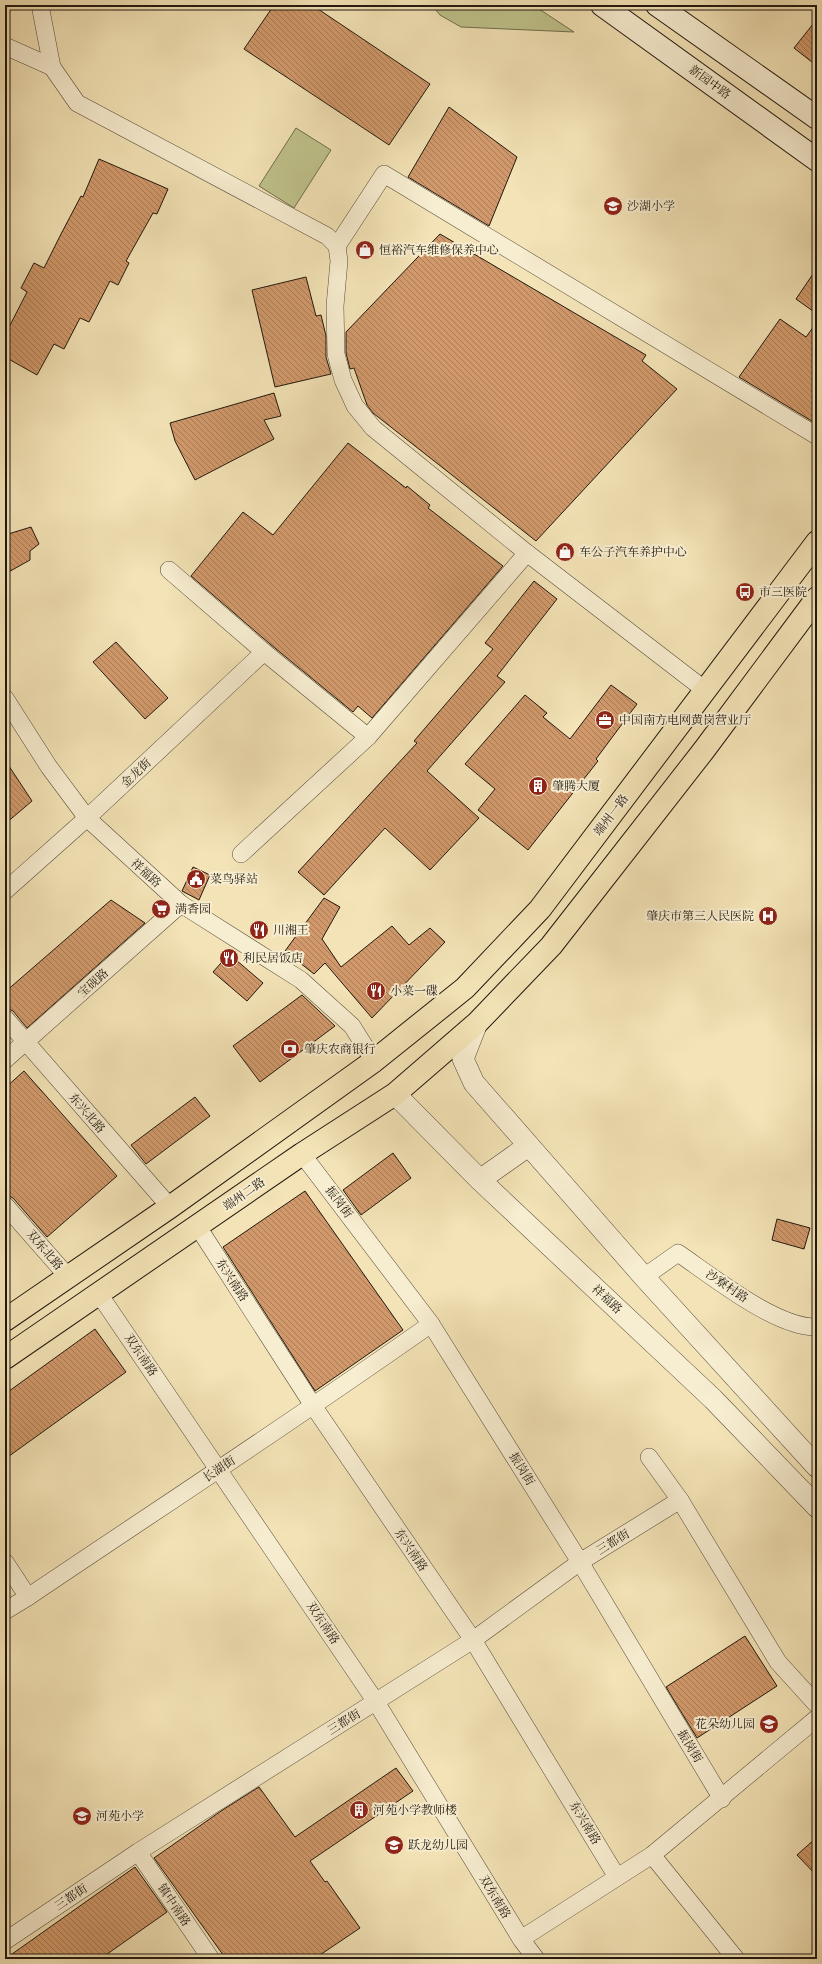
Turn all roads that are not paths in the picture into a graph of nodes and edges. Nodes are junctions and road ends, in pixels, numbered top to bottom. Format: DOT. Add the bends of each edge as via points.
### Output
graph roads {
  1 [pos="40,5"];
  2 [pos="602,5"];
  3 [pos="657,5"];
  4 [pos="5,46"];
  5 [pos="52,67"];
  6 [pos="817,118"];
  7 [pos="817,160"];
  8 [pos="337,246"];
  9 [pos="817,436"];
  10 [pos="817,542"];
  11 [pos="527,553"];
  12 [pos="169,570"];
  13 [pos="817,598"];
  14 [pos="264,652"];
  15 [pos="705,690"];
  16 [pos="5,698"];
  17 [pos="11,720"];
  18 [pos="368,737"];
  19 [pos="87,818"];
  20 [pos="241,854"];
  21 [pos="5,890"];
  22 [pos="181,904"];
  23 [pos="5,1018"];
  24 [pos="477,1022"];
  25 [pos="26,1043"];
  26 [pos="5,1060"];
  27 [pos="374,1061"];
  28 [pos="395,1094"];
  29 [pos="528,1146"];
  30 [pos="302,1154"];
  31 [pos="480,1180"];
  32 [pos="5,1205"];
  33 [pos="170,1207"];
  34 [pos="198,1227"];
  35 [pos="644,1277"];
  36 [pos="69,1278"];
  37 [pos="99,1294"];
  38 [pos="5,1320"];
  39 [pos="431,1324"];
  40 [pos="817,1327"];
  41 [pos="5,1358"];
  42 [pos="314,1407"];
  43 [pos="649,1457"];
  44 [pos="817,1467"];
  45 [pos="219,1468"];
  46 [pos="680,1500"];
  47 [pos="817,1507"];
  48 [pos="5,1562"];
  49 [pos="580,1562"];
  50 [pos="28,1597"];
  51 [pos="5,1611"];
  52 [pos="473,1640"];
  53 [pos="376,1702"];
  54 [pos="817,1705"];
  55 [pos="817,1718"];
  56 [pos="722,1799"];
  57 [pos="138,1852"];
  58 [pos="652,1855"];
  59 [pos="617,1877"];
  60 [pos="521,1939"];
  61 [pos="5,1941"];
  62 [pos="211,1959"];
  63 [pos="536,1959"];
  64 [pos="736,1959"];
  1 -- 5 [label="street"];
  2 -- 7 [label="main road, 新园中路"];
  3 -- 6 [label="main road"];
  4 -- 5 [label="street"];
  5 -- 8 [label="street" via="77,103 328,236"];
  8 -- 9 [label="street" via="384,174"];
  8 -- 11 [label="street" via="339,261 334,306 336,354 343,380 355,406 373,428"];
  10 -- 15 [label="main road, 端州一路"];
  11 -- 15 [label="street"];
  11 -- 18 [label="street"];
  12 -- 14 [label="street"];
  13 -- 24 [label="main road" via="552,946"];
  14 -- 18 [label="street"];
  14 -- 19 [label="street, 金龙街"];
  15 -- 27 [label="main road, 端州一路" via="540,909 465,988"];
  16 -- 17 [label="street, 祥福路"];
  17 -- 19 [label="street, 祥福路"];
  18 -- 20 [label="street"];
  19 -- 21 [label="street, 金龙街"];
  19 -- 22 [label="street, 祥福路"];
  22 -- 25 [label="street, 宝砚路"];
  22 -- 27 [label="street, 祥福路" via="301,980 352,1026"];
  23 -- 25 [label="street, 东兴北路"];
  24 -- 28 [label="main road, 端州二路"];
  24 -- 29 [label="street" via="463,1059 474,1083"];
  25 -- 26 [label="street, 宝砚路"];
  25 -- 33 [label="street, 东兴北路"];
  27 -- 33 [label="main road"];
  28 -- 30 [label="main road, 端州二路"];
  28 -- 31 [label="street, 祥福路"];
  29 -- 31 [label="street"];
  29 -- 35 [label="street"];
  30 -- 34 [label="main road, 端州二路"];
  30 -- 39 [label="street, 振岗街"];
  31 -- 47 [label="street, 祥福路" via="713,1400"];
  32 -- 36 [label="street, 双东北路"];
  33 -- 36 [label="main road"];
  34 -- 37 [label="main road, 端州二路"];
  34 -- 42 [label="street, 东兴南路"];
  35 -- 40 [label="street, 沙寮村路" via="678,1253 771,1315 808,1327"];
  35 -- 44 [label="street"];
  36 -- 38 [label="main road"];
  37 -- 41 [label="main road, 端州二路"];
  37 -- 45 [label="street, 双东南路"];
  39 -- 42 [label="street, 长湖街"];
  39 -- 49 [label="street, 振岗街"];
  42 -- 45 [label="street, 长湖街"];
  42 -- 52 [label="street, 东兴南路"];
  43 -- 46 [label="street"];
  45 -- 50 [label="street, 长湖街"];
  45 -- 53 [label="street, 双东南路"];
  46 -- 49 [label="street, 三都街"];
  46 -- 54 [label="street" via="778,1662"];
  48 -- 50 [label="street"];
  49 -- 52 [label="street, 三都街"];
  49 -- 56 [label="street, 振岗街"];
  50 -- 51 [label="street, 长湖街"];
  52 -- 53 [label="street, 三都街"];
  52 -- 59 [label="street, 东兴南路"];
  53 -- 57 [label="street, 三都街"];
  53 -- 60 [label="street, 双东南路"];
  55 -- 56 [label="street"];
  56 -- 58 [label="street"];
  57 -- 61 [label="street, 三都街"];
  57 -- 62 [label="street, 镇中南路"];
  58 -- 59 [label="street"];
  58 -- 64 [label="street"];
  59 -- 60 [label="street"];
  60 -- 63 [label="street, 双东南路"];
}
